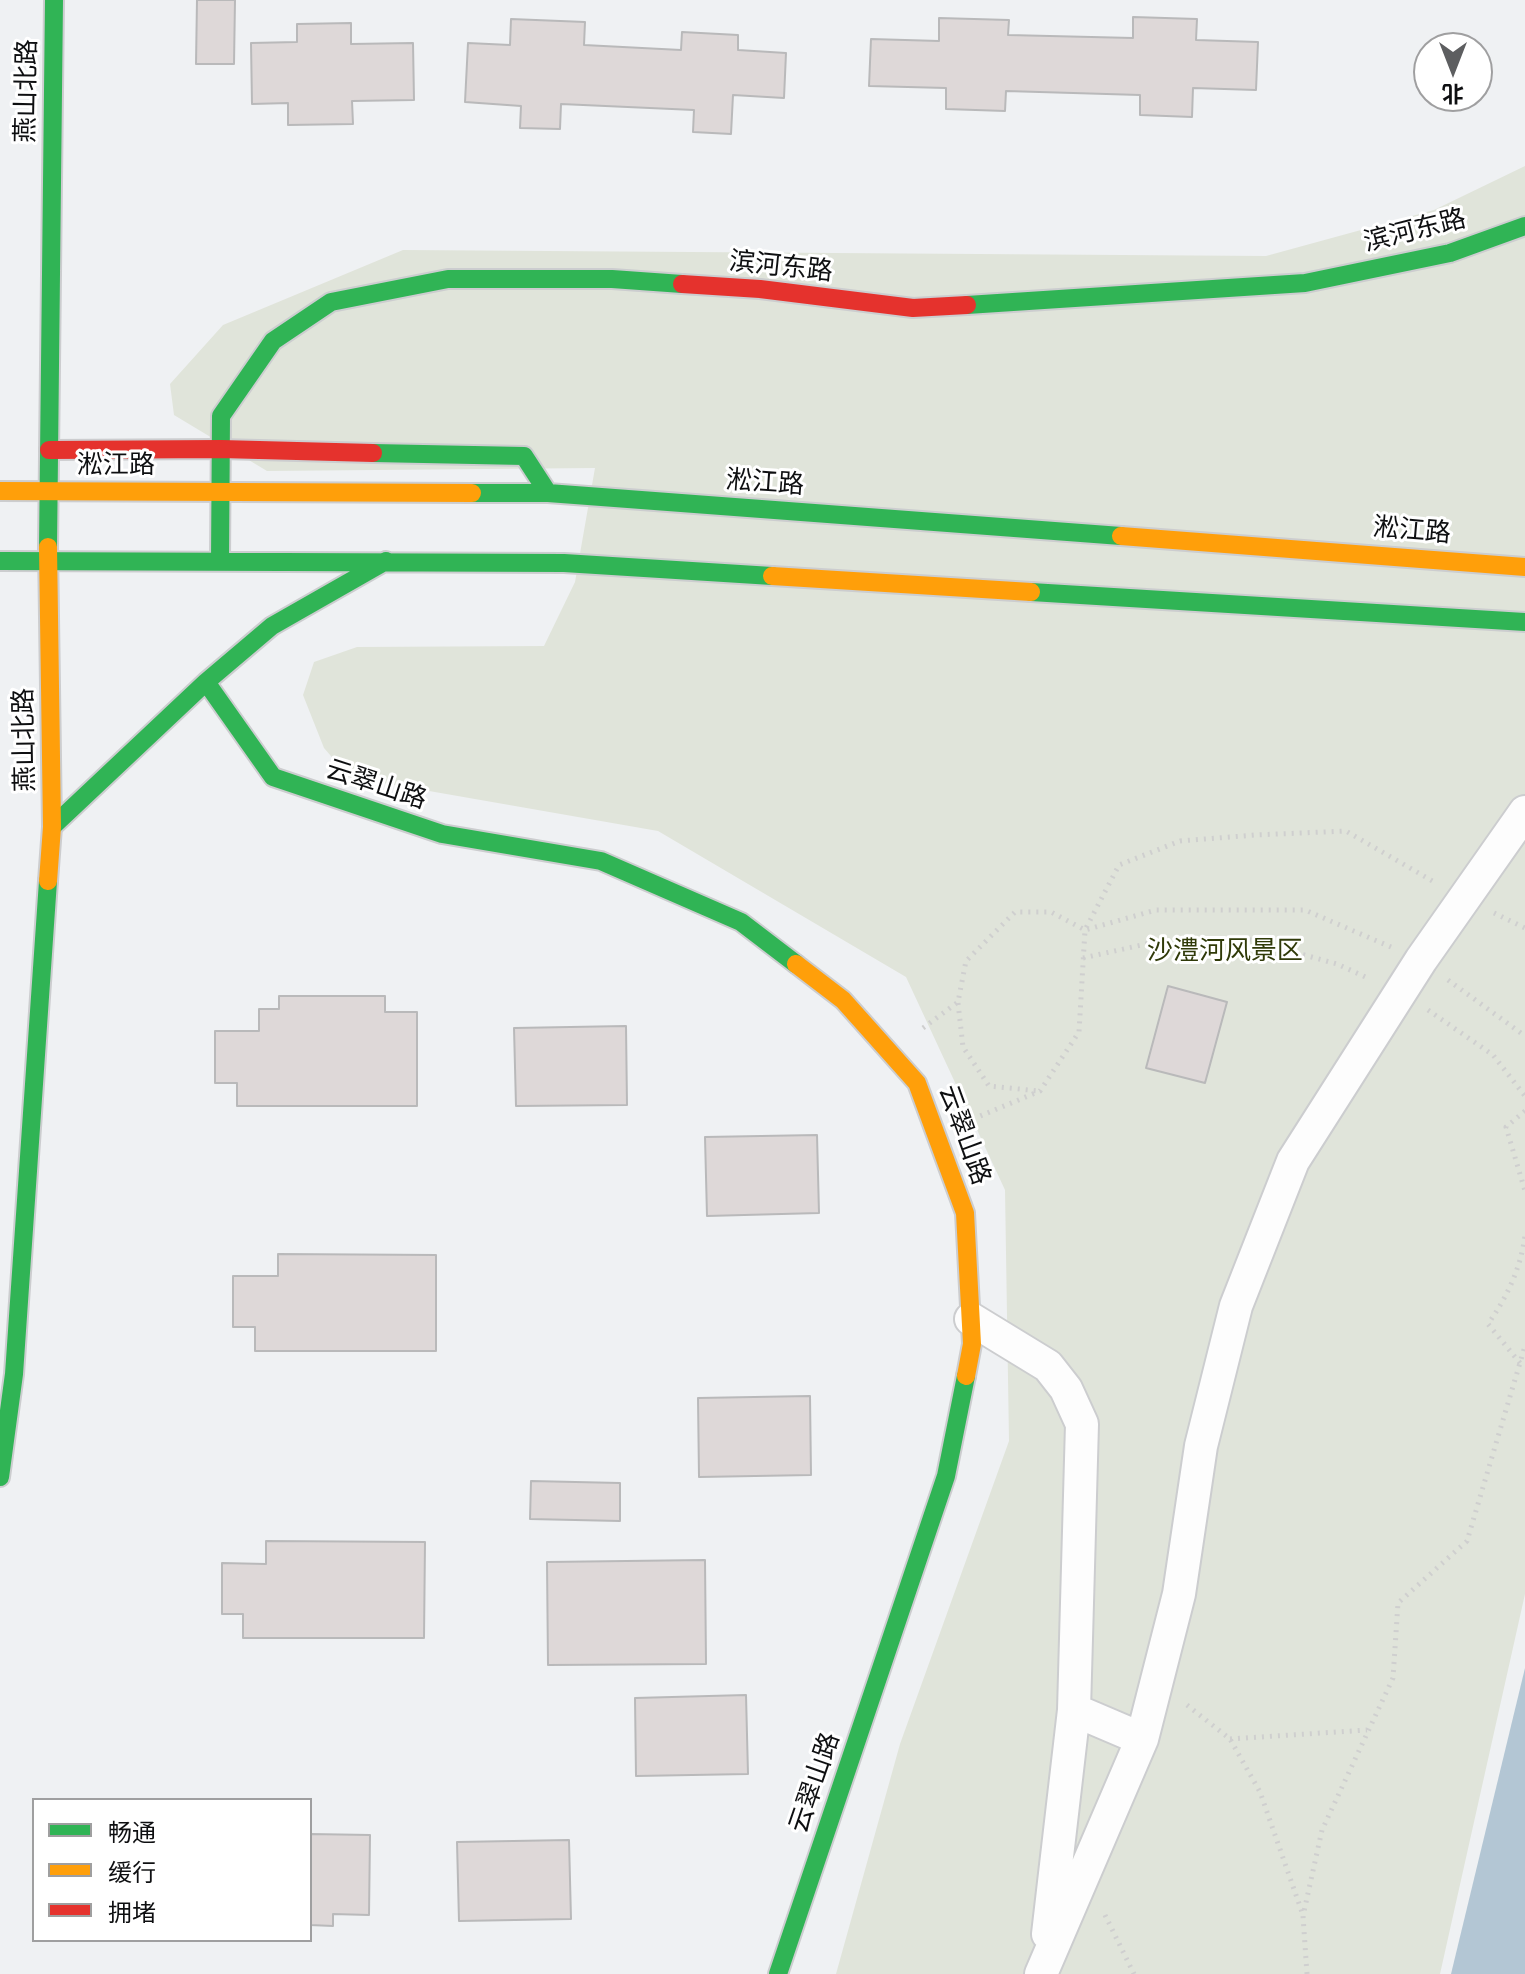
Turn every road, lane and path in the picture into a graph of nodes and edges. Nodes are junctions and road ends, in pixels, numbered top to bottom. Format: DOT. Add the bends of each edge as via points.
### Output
graph roads {
  1 [pos="54,0"];
  2 [pos="1525,226"];
  3 [pos="221,449"];
  4 [pos="49,450"];
  5 [pos="0,491"];
  6 [pos="49,491"];
  7 [pos="220,491"];
  8 [pos="548,493"];
  9 [pos="0,561"];
  10 [pos="48,561"];
  11 [pos="220,561"];
  12 [pos="386,561"];
  13 [pos="1525,567"];
  14 [pos="1525,622"];
  15 [pos="206,682"];
  16 [pos="1525,812"];
  17 [pos="52,827"];
  18 [pos="1463,898"];
  19 [pos="1525,928"];
  20 [pos="1085,930"];
  21 [pos="1083,958"];
  22 [pos="1421,960"];
  23 [pos="1402,993"];
  24 [pos="958,1002"];
  25 [pos="1525,1036"];
  26 [pos="890,1053"];
  27 [pos="1040,1091"];
  28 [pos="1525,1096"];
  29 [pos="1525,1111"];
  30 [pos="936,1135"];
  31 [pos="1525,1191"];
  32 [pos="1525,1235"];
  33 [pos="971,1319"];
  34 [pos="1525,1346"];
  35 [pos="1520,1363"];
  36 [pos="0,1477"];
  37 [pos="1157,1681"];
  38 [pos="1074,1710"];
  39 [pos="1367,1730"];
  40 [pos="1142,1739"];
  41 [pos="1230,1739"];
  42 [pos="1085,1875"];
  43 [pos="1303,1916"];
  44 [pos="1043,1970"];
  45 [pos="778,1974"];
  46 [pos="1134,1974"];
  47 [pos="1307,1974"];
  1 -- 4 [label="street, 燕山北路"];
  2 -- 3 [label="street, 滨河东路" via="1450,253 1305,283 913,308 760,289 612,279 448,279 331,302 273,341 221,416"];
  3 -- 4 [label="street"];
  3 -- 7 [label="street, 滨河东路"];
  3 -- 8 [label="street" via="524,456"];
  4 -- 6 [label="street, 燕山北路"];
  5 -- 6 [label="street, 淞江路"];
  6 -- 7 [label="street, 淞江路"];
  6 -- 10 [label="street, 燕山北路"];
  7 -- 8 [label="street, 淞江路"];
  7 -- 11 [label="street, 滨河东路"];
  8 -- 13 [label="street, 淞江路"];
  9 -- 10 [label="street"];
  10 -- 11 [label="street"];
  10 -- 17 [label="street, 燕山北路"];
  11 -- 12 [label="street"];
  12 -- 14 [label="street" via="564,563"];
  12 -- 15 [label="street" via="272,626"];
  15 -- 17 [label="street"];
  15 -- 26 [label="street, 云翠山路" via="273,777 442,834 601,861 741,922 843,1000"];
  16 -- 18 [label="street"];
  17 -- 36 [label="street, 燕山北路" via="14,1374"];
  18 -- 19 [label="path"];
  18 -- 20 [label="path" via="1346,831 1180,841 1119,865"];
  18 -- 22 [label="street"];
  20 -- 21 [label="path"];
  20 -- 22 [label="path" via="1156,910 1305,910"];
  20 -- 24 [label="path" via="1051,912 1015,912 966,961"];
  21 -- 23 [label="path" via="1155,942 1247,939 1337,964"];
  21 -- 27 [label="path" via="1079,1032"];
  22 -- 23 [label="street"];
  22 -- 25 [label="path"];
  23 -- 28 [label="path" via="1493,1055"];
  23 -- 37 [label="street" via="1293,1161 1236,1306 1201,1446 1179,1594"];
  24 -- 26 [label="path"];
  24 -- 27 [label="path" via="963,1047 989,1086"];
  26 -- 30 [label="street, 云翠山路" via="917,1083"];
  27 -- 30 [label="path"];
  29 -- 31 [label="path" via="1506,1127"];
  30 -- 33 [label="street, 云翠山路" via="965,1213"];
  32 -- 35 [label="path" via="1522,1257 1488,1324"];
  33 -- 38 [label="street" via="1048,1366 1082,1424"];
  33 -- 45 [label="street, 云翠山路" via="972,1344 946,1476"];
  34 -- 35 [label="path"];
  35 -- 39 [label="path" via="1467,1541 1398,1603 1393,1678"];
  37 -- 40 [label="street"];
  37 -- 41 [label="path"];
  38 -- 40 [label="street"];
  38 -- 44 [label="street"];
  39 -- 41 [label="path"];
  39 -- 43 [label="path" via="1322,1830"];
  40 -- 42 [label="street"];
  41 -- 43 [label="path" via="1260,1792"];
  42 -- 44 [label="street"];
  42 -- 46 [label="path"];
  43 -- 47 [label="path"];
}
